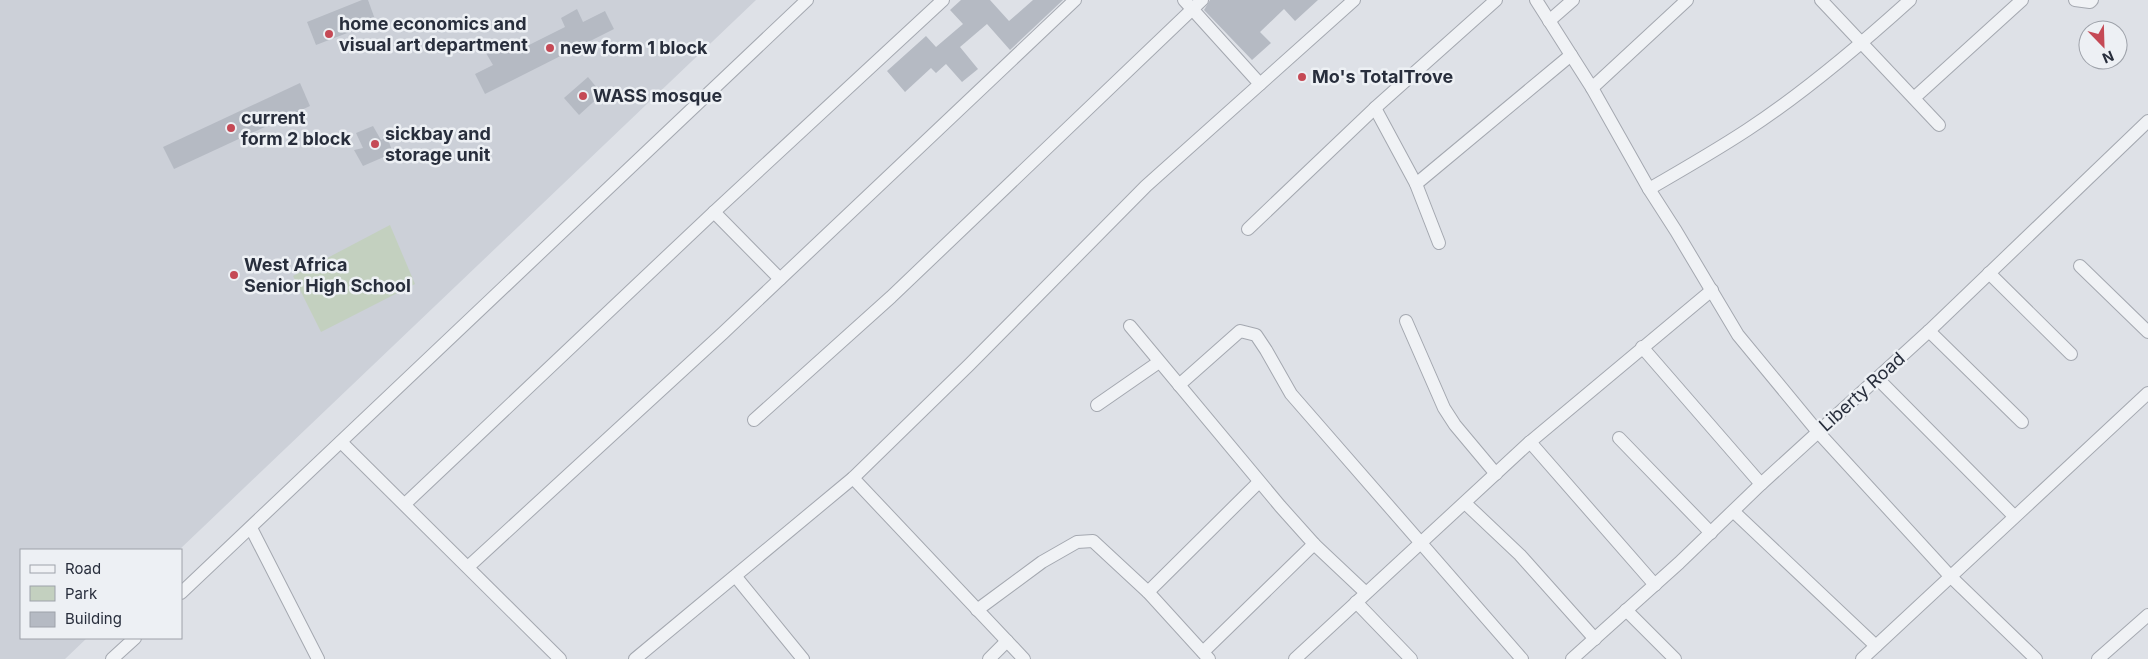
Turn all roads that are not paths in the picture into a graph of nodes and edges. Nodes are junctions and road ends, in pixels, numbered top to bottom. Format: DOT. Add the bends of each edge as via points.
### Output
graph roads {
  1 [pos="807,0"];
  2 [pos="943,0"];
  3 [pos="1075,0"];
  4 [pos="1354,0"];
  5 [pos="1496,0"];
  6 [pos="1536,0"];
  7 [pos="1573,0"];
  8 [pos="1687,0"];
  9 [pos="1821,0"];
  10 [pos="1910,0"];
  11 [pos="2022,0"];
  12 [pos="2075,0"];
  13 [pos="2092,0"];
  14 [pos="1193,3"];
  15 [pos="1549,21"];
  16 [pos="1862,44"];
  17 [pos="1571,55"];
  18 [pos="1260,84"];
  19 [pos="1592,88"];
  20 [pos="1914,98"];
  21 [pos="1375,108"];
  22 [pos="1939,125"];
  23 [pos="2145,130"];
  24 [pos="1416,184"];
  25 [pos="1649,189"];
  26 [pos="714,212"];
  27 [pos="1248,229"];
  28 [pos="1440,243"];
  29 [pos="2080,266"];
  30 [pos="1989,273"];
  31 [pos="780,279"];
  32 [pos="1712,290"];
  33 [pos="1406,321"];
  34 [pos="1130,326"];
  35 [pos="1929,331"];
  36 [pos="2148,332"];
  37 [pos="1642,347"];
  38 [pos="2071,354"];
  39 [pos="1158,362"];
  40 [pos="1877,378"];
  41 [pos="1179,385"];
  42 [pos="2148,393"];
  43 [pos="1098,405"];
  44 [pos="754,420"];
  45 [pos="2022,422"];
  46 [pos="1818,432"];
  47 [pos="1619,438"];
  48 [pos="342,442"];
  49 [pos="1530,442"];
  50 [pos="1496,474"];
  51 [pos="853,478"];
  52 [pos="1259,482"];
  53 [pos="1760,484"];
  54 [pos="1465,503"];
  55 [pos="405,504"];
  56 [pos="1734,512"];
  57 [pos="2014,516"];
  58 [pos="251,528"];
  59 [pos="1711,533"];
  60 [pos="1421,542"];
  61 [pos="1314,544"];
  62 [pos="468,567"];
  63 [pos="1950,576"];
  64 [pos="736,577"];
  65 [pos="1655,585"];
  66 [pos="1148,592"];
  67 [pos="182,593"];
  68 [pos="1366,593"];
  69 [pos="1356,602"];
  70 [pos="977,610"];
  71 [pos="1626,610"];
  72 [pos="2148,616"];
  73 [pos="134,639"];
  74 [pos="1595,639"];
  75 [pos="1007,641"];
  76 [pos="1876,646"];
  77 [pos="1206,656"];
  78 [pos="112,659"];
  79 [pos="318,659"];
  80 [pos="560,659"];
  81 [pos="635,659"];
  82 [pos="803,659"];
  83 [pos="990,659"];
  84 [pos="1024,659"];
  85 [pos="1295,659"];
  86 [pos="1411,659"];
  87 [pos="1522,659"];
  88 [pos="1572,659"];
  89 [pos="1675,659"];
  90 [pos="1862,659"];
  91 [pos="2036,659"];
  92 [pos="2098,659"];
  1 -- 48 [label="street"];
  2 -- 26 [label="street"];
  3 -- 31 [label="street"];
  4 -- 18 [label="street"];
  5 -- 21 [label="street"];
  6 -- 15 [label="street"];
  7 -- 15 [label="street"];
  8 -- 19 [label="street"];
  9 -- 16 [label="street"];
  10 -- 16 [label="street"];
  11 -- 20 [label="street"];
  12 -- 13 [label="street"];
  14 -- 18 [label="street"];
  14 -- 44 [label="street" via="891,297"];
  15 -- 17 [label="street"];
  16 -- 20 [label="street"];
  16 -- 25 [label="street" via="1805,90 1747,130"];
  17 -- 19 [label="street"];
  17 -- 24 [label="street"];
  18 -- 51 [label="street" via="1146,186"];
  19 -- 25 [label="street"];
  20 -- 22 [label="street"];
  21 -- 24 [label="street"];
  21 -- 27 [label="street"];
  23 -- 30 [label="street, Liberty Road"];
  24 -- 28 [label="street"];
  25 -- 32 [label="street"];
  26 -- 31 [label="street"];
  26 -- 55 [label="street"];
  29 -- 36 [label="street"];
  30 -- 35 [label="street, Liberty Road"];
  30 -- 38 [label="street"];
  31 -- 62 [label="street"];
  32 -- 37 [label="street"];
  32 -- 46 [label="street" via="1738,335"];
  33 -- 50 [label="street" via="1444,408"];
  34 -- 39 [label="street"];
  35 -- 40 [label="street, Liberty Road"];
  35 -- 45 [label="street"];
  37 -- 49 [label="street"];
  37 -- 53 [label="street"];
  39 -- 41 [label="street"];
  39 -- 43 [label="street"];
  40 -- 46 [label="street, Liberty Road"];
  40 -- 57 [label="street"];
  41 -- 52 [label="street"];
  41 -- 60 [label="street" via="1240,331 1256,335 1291,394"];
  42 -- 57 [label="street"];
  46 -- 53 [label="street, Liberty Road"];
  46 -- 63 [label="street"];
  47 -- 59 [label="street"];
  48 -- 55 [label="street"];
  48 -- 58 [label="street"];
  49 -- 50 [label="street"];
  49 -- 65 [label="street"];
  50 -- 54 [label="street"];
  51 -- 64 [label="street"];
  51 -- 70 [label="street"];
  52 -- 61 [label="street"];
  52 -- 66 [label="street"];
  53 -- 56 [label="street, Liberty Road"];
  54 -- 60 [label="street"];
  54 -- 74 [label="street" via="1520,555"];
  55 -- 62 [label="street"];
  56 -- 59 [label="street, Liberty Road"];
  56 -- 76 [label="street"];
  57 -- 63 [label="street"];
  58 -- 67 [label="street"];
  58 -- 79 [label="street"];
  59 -- 65 [label="street, Liberty Road"];
  60 -- 68 [label="street"];
  60 -- 87 [label="street"];
  61 -- 68 [label="street"];
  61 -- 77 [label="street"];
  62 -- 80 [label="street"];
  63 -- 76 [label="street"];
  63 -- 91 [label="street"];
  64 -- 81 [label="street"];
  64 -- 82 [label="street"];
  65 -- 71 [label="street, Liberty Road"];
  66 -- 70 [label="street" via="1093,541 1077,542 1042,562"];
  66 -- 77 [label="street"];
  68 -- 69 [label="street"];
  69 -- 85 [label="street"];
  69 -- 86 [label="street"];
  70 -- 75 [label="street"];
  71 -- 74 [label="street, Liberty Road"];
  71 -- 89 [label="street"];
  72 -- 92 [label="street"];
  73 -- 78 [label="street"];
  74 -- 88 [label="street, Liberty Road"];
  75 -- 83 [label="street"];
  75 -- 84 [label="street"];
  76 -- 90 [label="street"];
}
